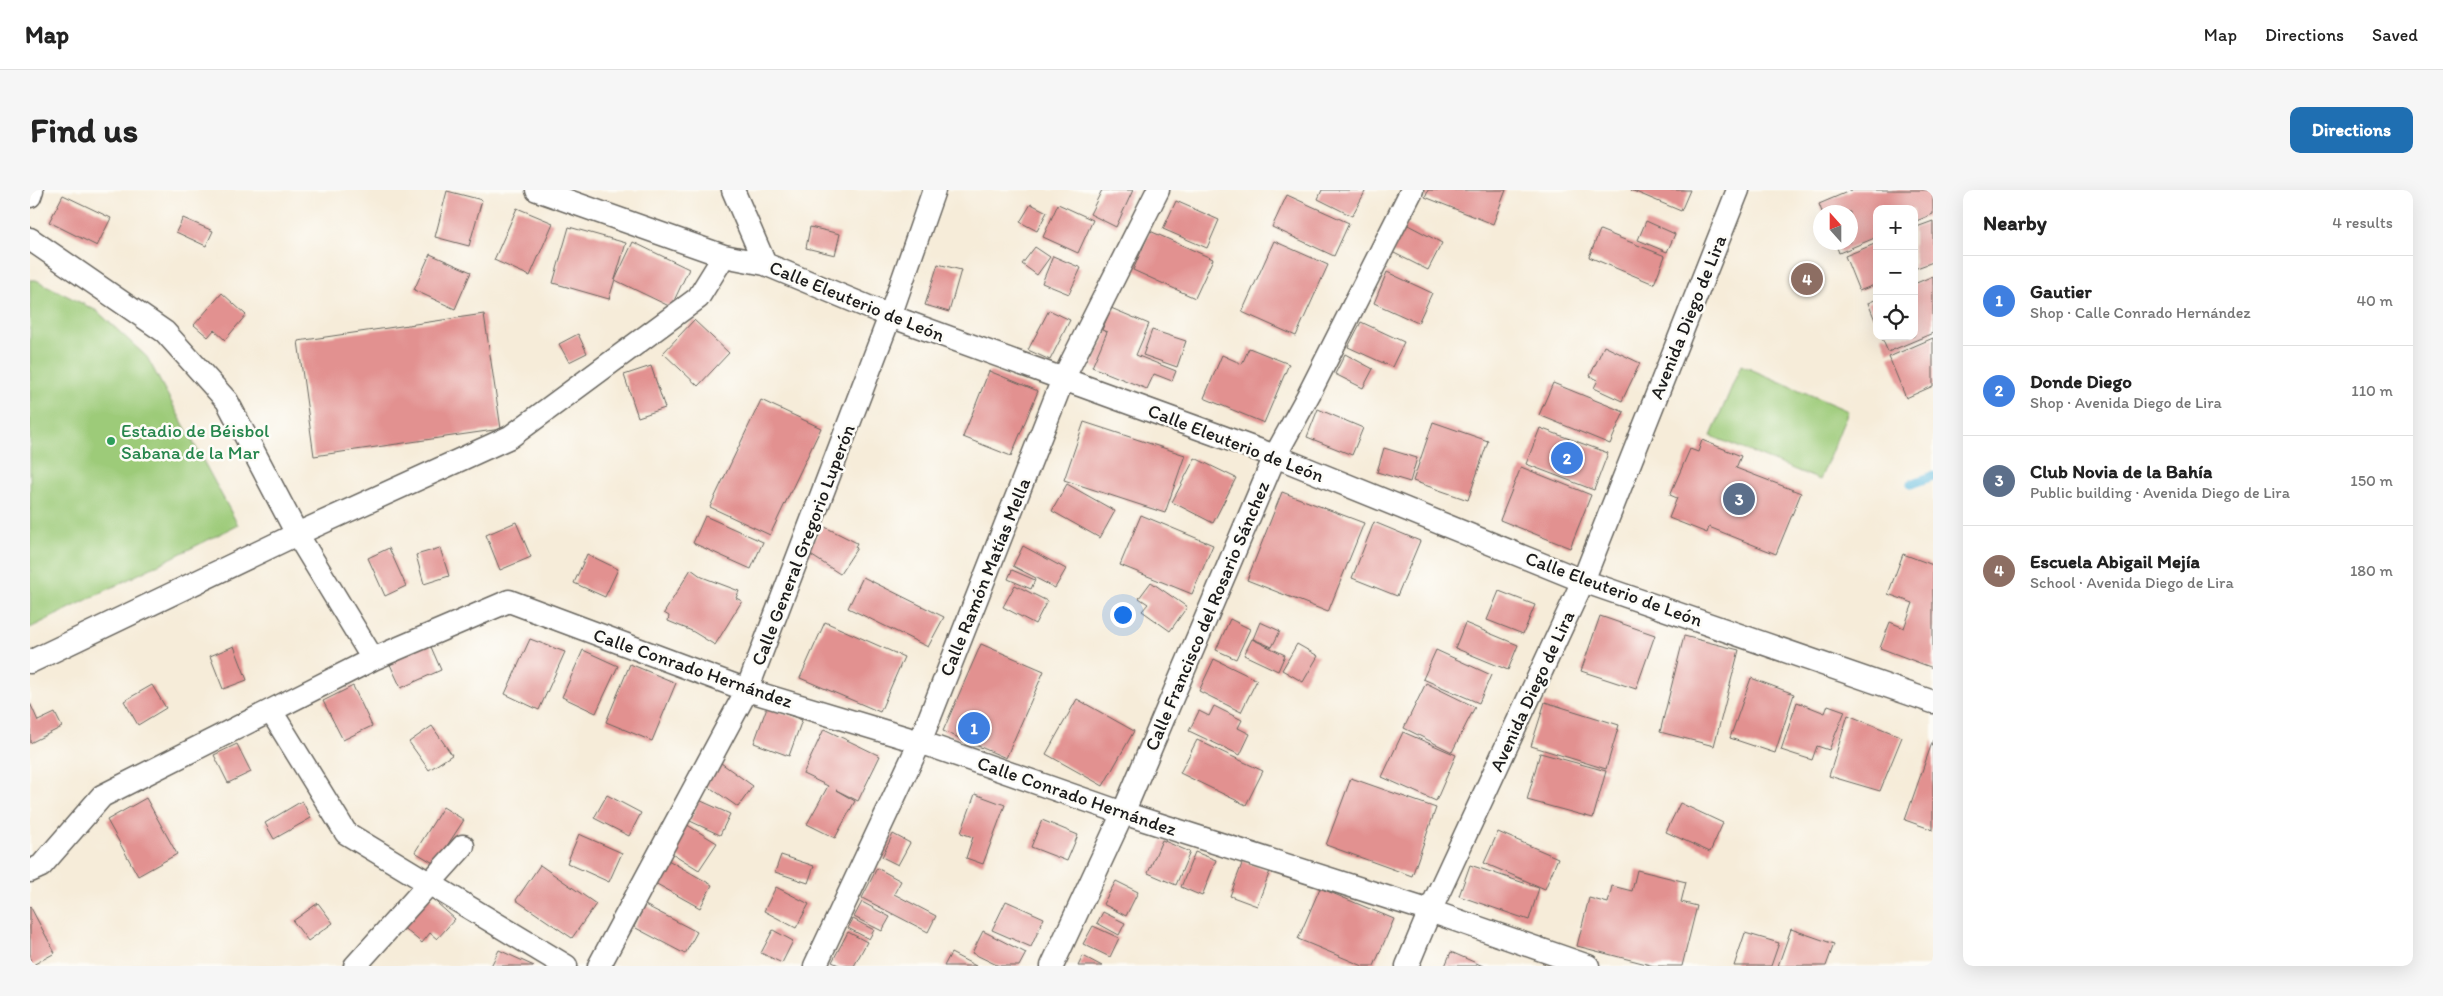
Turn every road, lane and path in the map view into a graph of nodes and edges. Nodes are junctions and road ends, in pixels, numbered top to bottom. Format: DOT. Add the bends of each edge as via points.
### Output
graph roads {
  1 [pos="32,190"];
  2 [pos="537,190"];
  3 [pos="733,190"];
  4 [pos="934,190"];
  5 [pos="1158,190"];
  6 [pos="1412,190"];
  7 [pos="1738,190"];
  8 [pos="30,196"];
  9 [pos="30,239"];
  10 [pos="724,256"];
  11 [pos="765,264"];
  12 [pos="890,316"];
  13 [pos="1063,379"];
  14 [pos="1275,456"];
  15 [pos="297,534"];
  16 [pos="1583,581"];
  17 [pos="373,658"];
  18 [pos="30,662"];
  19 [pos="748,690"];
  20 [pos="1933,702"];
  21 [pos="270,711"];
  22 [pos="920,742"];
  23 [pos="1123,812"];
  24 [pos="463,846"];
  25 [pos="30,871"];
  26 [pos="429,885"];
  27 [pos="1430,911"];
  28 [pos="354,966"];
  29 [pos="566,966"];
  30 [pos="599,966"];
  31 [pos="815,966"];
  32 [pos="1052,966"];
  33 [pos="1407,966"];
  34 [pos="1588,966"];
  1 -- 8 [label="street"];
  2 -- 10 [label="street, Calle Eleuterio de León"];
  3 -- 11 [label="street"];
  4 -- 12 [label="street, Calle General Gregorio Luperón"];
  5 -- 13 [label="street, Calle Ramón Matías Mella"];
  6 -- 14 [label="street, Calle Francisco del Rosario Sánchez"];
  7 -- 16 [label="street, Avenida Diego de Lira"];
  9 -- 15 [label="street" via="165,332 227,401"];
  10 -- 11 [label="street, Calle Eleuterio de León"];
  10 -- 15 [label="street" via="698,298 510,437"];
  11 -- 12 [label="street, Calle Eleuterio de León"];
  12 -- 13 [label="street, Calle Eleuterio de León"];
  12 -- 19 [label="street, Calle General Gregorio Luperón"];
  13 -- 14 [label="street, Calle Eleuterio de León"];
  13 -- 22 [label="street, Calle Ramón Matías Mella"];
  14 -- 16 [label="street, Calle Eleuterio de León"];
  14 -- 23 [label="street, Calle Francisco del Rosario Sánchez"];
  15 -- 17 [label="street"];
  15 -- 18 [label="street"];
  16 -- 20 [label="street, Calle Eleuterio de León"];
  16 -- 27 [label="street, Avenida Diego de Lira"];
  17 -- 19 [label="street, Calle Conrado Hernández" via="509,601"];
  17 -- 21 [label="street, Calle Conrado Hernández"];
  19 -- 22 [label="street, Calle Conrado Hernández"];
  19 -- 30 [label="street, Calle General Gregorio Luperón"];
  21 -- 25 [label="street, Calle Conrado Hernández" via="102,796 41,866"];
  21 -- 26 [label="street" via="346,833"];
  22 -- 23 [label="street, Calle Conrado Hernández"];
  22 -- 31 [label="street, Calle Ramón Matías Mella"];
  23 -- 27 [label="street, Calle Conrado Hernández"];
  23 -- 32 [label="street, Calle Francisco del Rosario Sánchez"];
  24 -- 26 [label="street"];
  26 -- 28 [label="street"];
  26 -- 29 [label="street"];
  27 -- 33 [label="street, Avenida Diego de Lira"];
  27 -- 34 [label="street, Calle Conrado Hernández"];
}
